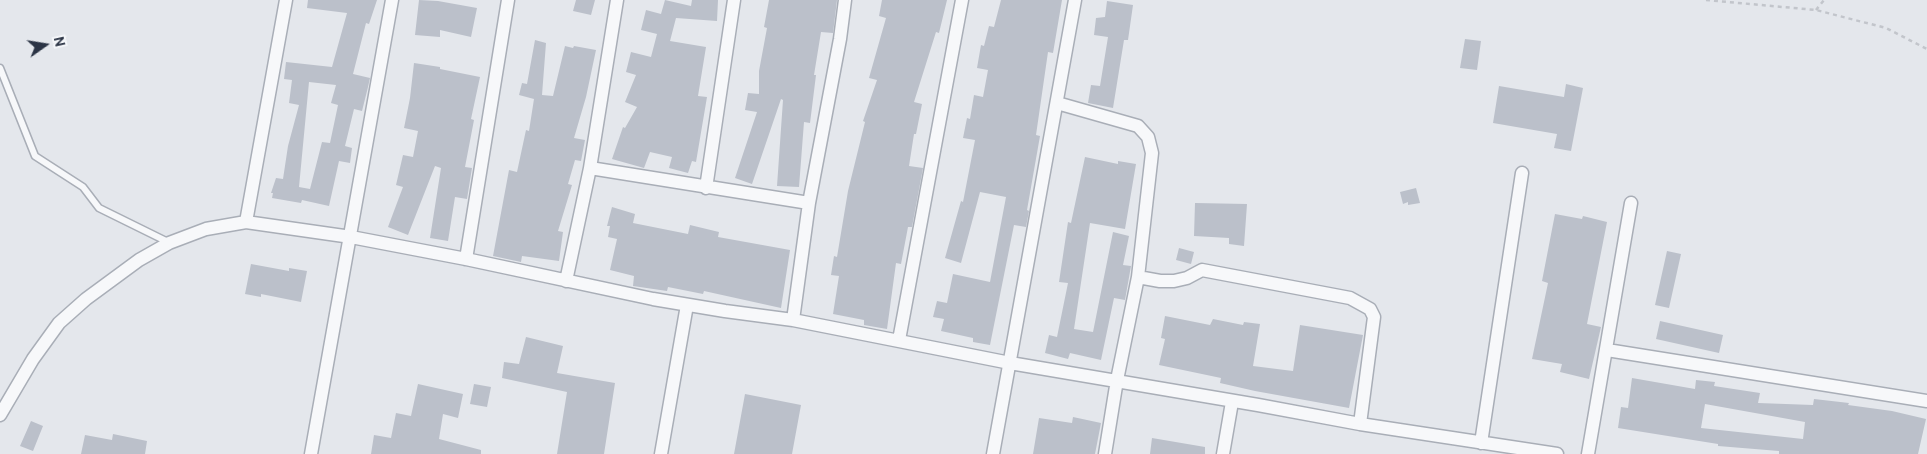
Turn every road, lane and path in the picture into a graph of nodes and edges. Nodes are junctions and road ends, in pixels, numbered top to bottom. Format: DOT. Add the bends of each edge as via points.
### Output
graph roads {
  1 [pos="286,0"];
  2 [pos="392,0"];
  3 [pos="508,0"];
  4 [pos="617,0"];
  5 [pos="734,0"];
  6 [pos="845,0"];
  7 [pos="962,0"];
  8 [pos="1075,0"];
  9 [pos="1706,0"];
  10 [pos="1824,0"];
  11 [pos="1816,10"];
  12 [pos="1927,49"];
  13 [pos="0,68"];
  14 [pos="1058,103"];
  15 [pos="590,168"];
  16 [pos="1522,173"];
  17 [pos="706,188"];
  18 [pos="809,202"];
  19 [pos="1631,203"];
  20 [pos="246,222"];
  21 [pos="351,237"];
  22 [pos="169,243"];
  23 [pos="466,259"];
  24 [pos="1138,277"];
  25 [pos="566,281"];
  26 [pos="687,305"];
  27 [pos="793,320"];
  28 [pos="899,340"];
  29 [pos="1607,350"];
  30 [pos="1010,363"];
  31 [pos="1117,380"];
  32 [pos="1927,401"];
  33 [pos="1232,402"];
  34 [pos="0,415"];
  35 [pos="1360,424"];
  36 [pos="1481,443"];
  37 [pos="312,454"];
  38 [pos="661,454"];
  39 [pos="993,454"];
  40 [pos="1105,454"];
  41 [pos="1223,454"];
  42 [pos="1557,454"];
  43 [pos="1588,454"];
  1 -- 20 [label="street"];
  2 -- 21 [label="street"];
  3 -- 23 [label="street"];
  4 -- 15 [label="street"];
  5 -- 17 [label="street"];
  6 -- 18 [label="street"];
  7 -- 28 [label="street"];
  8 -- 14 [label="street"];
  9 -- 11 [label="path"];
  10 -- 11 [label="path"];
  11 -- 12 [label="path" via="1886,28"];
  13 -- 22 [label="lane" via="34,156 83,187 99,208"];
  14 -- 24 [label="street" via="1138,126 1148,137 1152,153"];
  14 -- 30 [label="street"];
  15 -- 17 [label="street"];
  15 -- 25 [label="street"];
  16 -- 36 [label="street"];
  17 -- 18 [label="street"];
  18 -- 27 [label="street"];
  19 -- 29 [label="street"];
  20 -- 21 [label="street"];
  20 -- 22 [label="street" via="206,229"];
  21 -- 23 [label="street"];
  21 -- 37 [label="street"];
  22 -- 34 [label="street" via="112,279 59,324 33,359"];
  23 -- 25 [label="street"];
  24 -- 31 [label="street"];
  24 -- 35 [label="street" via="1174,281 1202,270 1350,298 1370,309 1374,317"];
  25 -- 26 [label="street"];
  26 -- 27 [label="street"];
  26 -- 38 [label="street"];
  27 -- 28 [label="street"];
  28 -- 30 [label="street"];
  29 -- 32 [label="street"];
  29 -- 43 [label="street"];
  30 -- 31 [label="street"];
  30 -- 39 [label="street"];
  31 -- 33 [label="street"];
  31 -- 40 [label="street"];
  33 -- 35 [label="street"];
  33 -- 41 [label="street"];
  35 -- 36 [label="street"];
  36 -- 42 [label="street"];
}
